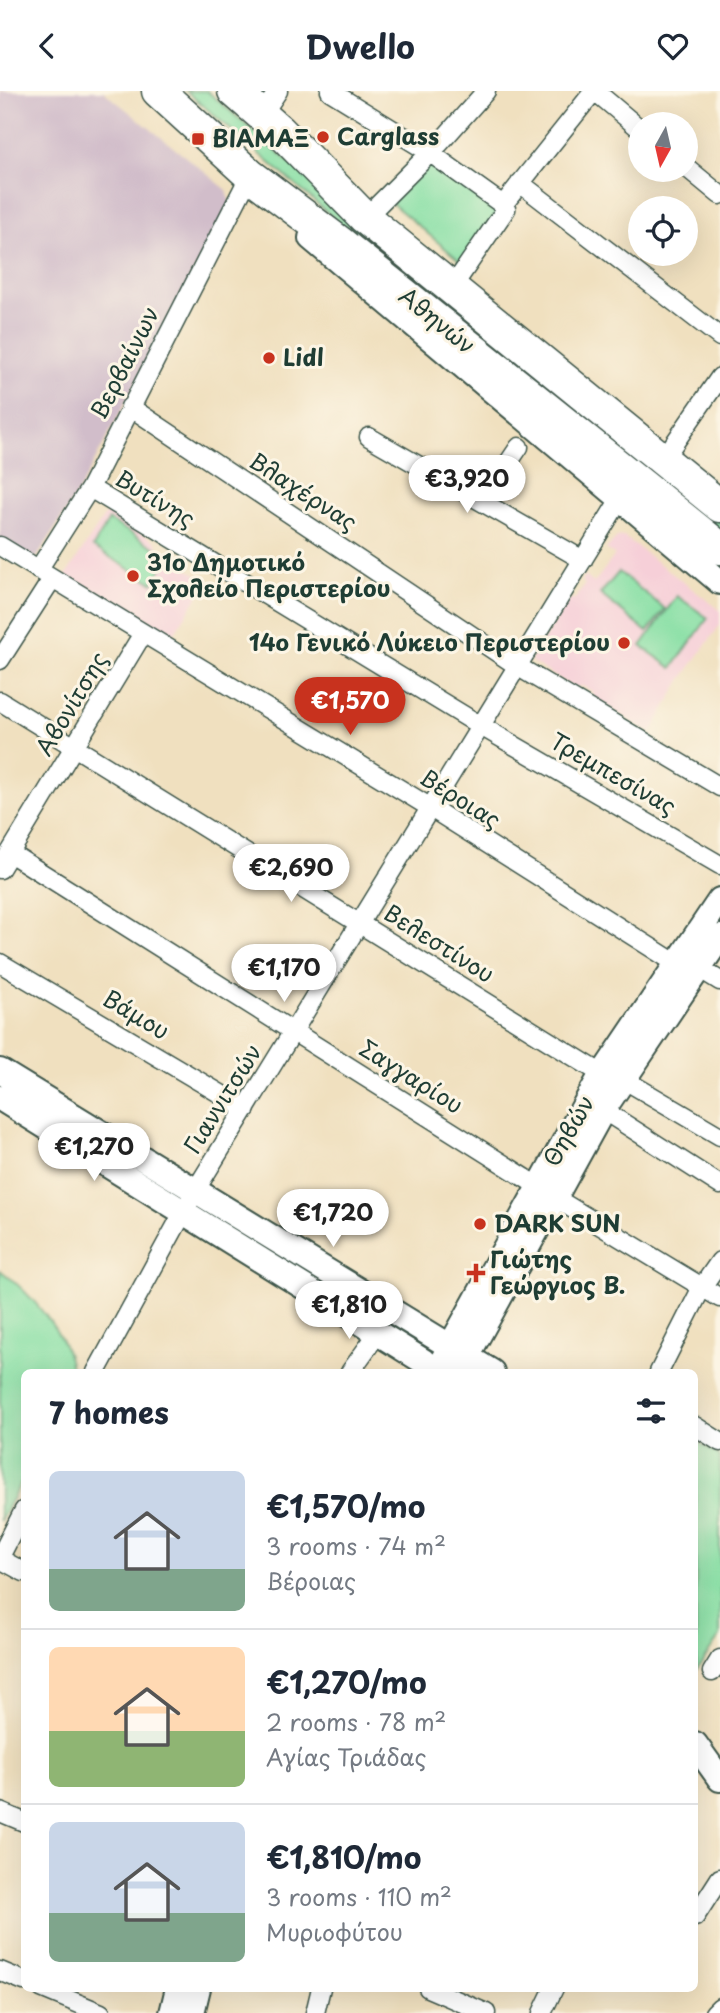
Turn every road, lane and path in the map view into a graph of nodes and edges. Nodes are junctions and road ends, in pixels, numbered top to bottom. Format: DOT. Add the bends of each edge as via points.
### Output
graph roads {
  1 [pos="158,91"];
  2 [pos="234,91"];
  3 [pos="330,91"];
  4 [pos="486,91"];
  5 [pos="595,91"];
  6 [pos="273,112"];
  7 [pos="628,119"];
  8 [pos="429,152"];
  9 [pos="250,175"];
  10 [pos="698,177"];
  11 [pos="520,183"];
  12 [pos="720,195"];
  13 [pos="503,205"];
  14 [pos="376,207"];
  15 [pos="285,216"];
  16 [pos="460,276"];
  17 [pos="720,337"];
  18 [pos="720,377"];
  19 [pos="130,407"];
  20 [pos="369,437"];
  21 [pos="519,447"];
  22 [pos="671,448"];
  23 [pos="720,486"];
  24 [pos="90,488"];
  25 [pos="620,499"];
  26 [pos="482,502"];
  27 [pos="720,506"];
  28 [pos="0,546"];
  29 [pos="720,548"];
  30 [pos="583,560"];
  31 [pos="45,574"];
  32 [pos="720,582"];
  33 [pos="142,635"];
  34 [pos="0,660"];
  35 [pos="518,666"];
  36 [pos="0,701"];
  37 [pos="481,726"];
  38 [pos="73,749"];
  39 [pos="720,787"];
  40 [pos="430,808"];
  41 [pos="10,853"];
  42 [pos="720,865"];
  43 [pos="0,869"];
  44 [pos="720,900"];
  45 [pos="360,923"];
  46 [pos="720,937"];
  47 [pos="0,963"];
  48 [pos="688,966"];
  49 [pos="720,981"];
  50 [pos="293,1032"];
  51 [pos="0,1071"];
  52 [pos="613,1076"];
  53 [pos="0,1098"];
  54 [pos="246,1109"];
  55 [pos="603,1110"];
  56 [pos="720,1136"];
  57 [pos="720,1185"];
  58 [pos="546,1192"];
  59 [pos="189,1201"];
  60 [pos="720,1261"];
  61 [pos="702,1287"];
  62 [pos="720,1298"];
  63 [pos="378,1333"];
  64 [pos="458,1359"];
  65 [pos="99,1369"];
  66 [pos="352,1369"];
  67 [pos="431,1369"];
  68 [pos="484,1369"];
  69 [pos="661,1369"];
  70 [pos="698,1428"];
  71 [pos="720,1442"];
  72 [pos="21,1516"];
  73 [pos="0,1558"];
  74 [pos="21,1570"];
  75 [pos="698,1748"];
  76 [pos="720,1779"];
  77 [pos="0,1812"];
  78 [pos="21,1821"];
  79 [pos="720,1878"];
  80 [pos="698,1911"];
  81 [pos="0,1971"];
  82 [pos="21,1980"];
  83 [pos="51,1992"];
  84 [pos="177,1992"];
  85 [pos="197,1992"];
  86 [pos="320,1992"];
  87 [pos="437,1992"];
  88 [pos="552,1992"];
  89 [pos="720,2007"];
  90 [pos="101,2013"];
  91 [pos="172,2013"];
  92 [pos="192,2013"];
  93 [pos="315,2013"];
  94 [pos="486,2013"];
  95 [pos="542,2013"];
  96 [pos="714,2013"];
  1 -- 9 [label="highway, Αθηνών"];
  2 -- 6 [label="highway, Αθηνών"];
  3 -- 8 [label="street"];
  4 -- 8 [label="street"];
  5 -- 7 [label="street"];
  5 -- 11 [label="street"];
  6 -- 14 [label="highway"];
  6 -- 27 [label="highway, Αθηνών" via="364,217"];
  8 -- 13 [label="street"];
  8 -- 14 [label="street"];
  9 -- 15 [label="highway"];
  9 -- 19 [label="street, Βερβαίνων"];
  9 -- 29 [label="highway, Αθηνών"];
  10 -- 12 [label="street"];
  11 -- 13 [label="street"];
  11 -- 17 [label="street"];
  13 -- 16 [label="street" via="506,209"];
  14 -- 16 [label="main road"];
  15 -- 25 [label="main road, Αθηνών"];
  16 -- 22 [label="main road"];
  18 -- 22 [label="street"];
  19 -- 24 [label="street, Βερβαίνων"];
  19 -- 35 [label="street, Βλαχέρνας"];
  20 -- 26 [label="street"];
  21 -- 26 [label="street"];
  22 -- 23 [label="main road"];
  24 -- 31 [label="street, Βερβαίνων"];
  24 -- 37 [label="street, Βυτίνης"];
  25 -- 30 [label="street, Γιαννιτσών"];
  25 -- 32 [label="main road, Αθηνών"];
  26 -- 30 [label="street"];
  28 -- 31 [label="street, Βέροιας"];
  30 -- 35 [label="street, Γιαννιτσών"];
  31 -- 33 [label="street, Βέροιας"];
  31 -- 34 [label="street, Βερβαίνων"];
  33 -- 38 [label="street, Αβονίτσης"];
  33 -- 40 [label="street, Βέροιας"];
  35 -- 37 [label="street, Γιαννιτσών"];
  35 -- 39 [label="street, Βλαχέρνας"];
  36 -- 38 [label="street, Βελεστίνου"];
  37 -- 40 [label="street, Γιαννιτσών"];
  37 -- 42 [label="street, Τρεμπεσίνας"];
  38 -- 41 [label="street, Αβονίτσης"];
  38 -- 45 [label="street, Βελεστίνου"];
  40 -- 45 [label="street, Γιαννιτσών"];
  40 -- 48 [label="street, Βέροιας"];
  41 -- 43 [label="street, Αβονίτσης"];
  41 -- 50 [label="street, Σαγγαρίου"];
  44 -- 48 [label="main road, Θηβών"];
  45 -- 50 [label="street, Γιαννιτσών"];
  45 -- 52 [label="street, Βελεστίνου"];
  46 -- 48 [label="main road, Θηβών"];
  47 -- 54 [label="street, Βάμου"];
  48 -- 49 [label="street, Βέροιας"];
  48 -- 52 [label="main road, Θηβών"];
  50 -- 54 [label="street, Γιαννιτσών"];
  50 -- 58 [label="street, Σαγγαρίου"];
  51 -- 59 [label="main road"];
  52 -- 55 [label="main road, Θηβών"];
  52 -- 56 [label="street, Βελεστίνου"];
  52 -- 58 [label="main road, Θηβών"];
  53 -- 59 [label="main road"];
  54 -- 59 [label="street, Γιαννιτσών"];
  55 -- 57 [label="street"];
  55 -- 58 [label="main road, Θηβών"];
  58 -- 61 [label="street, Σαγγαρίου"];
  58 -- 64 [label="main road, Θηβών"];
  59 -- 63 [label="main road"];
  59 -- 64 [label="main road"];
  59 -- 65 [label="street, Γιαννιτσών"];
  60 -- 61 [label="street"];
  61 -- 62 [label="street, Σαγγαρίου"];
  61 -- 69 [label="street"];
  63 -- 66 [label="street"];
  63 -- 67 [label="main road"];
  64 -- 67 [label="main road, Θηβών"];
  64 -- 68 [label="main road"];
  70 -- 71 [label="street"];
  72 -- 73 [label="street"];
  73 -- 74 [label="street"];
  75 -- 76 [label="main road"];
  77 -- 78 [label="street"];
  79 -- 80 [label="street"];
  81 -- 82 [label="street"];
  83 -- 90 [label="street"];
  84 -- 91 [label="main road"];
  85 -- 92 [label="main road"];
  86 -- 93 [label="street"];
  87 -- 94 [label="street"];
  88 -- 95 [label="street"];
  89 -- 96 [label="street"];
}
